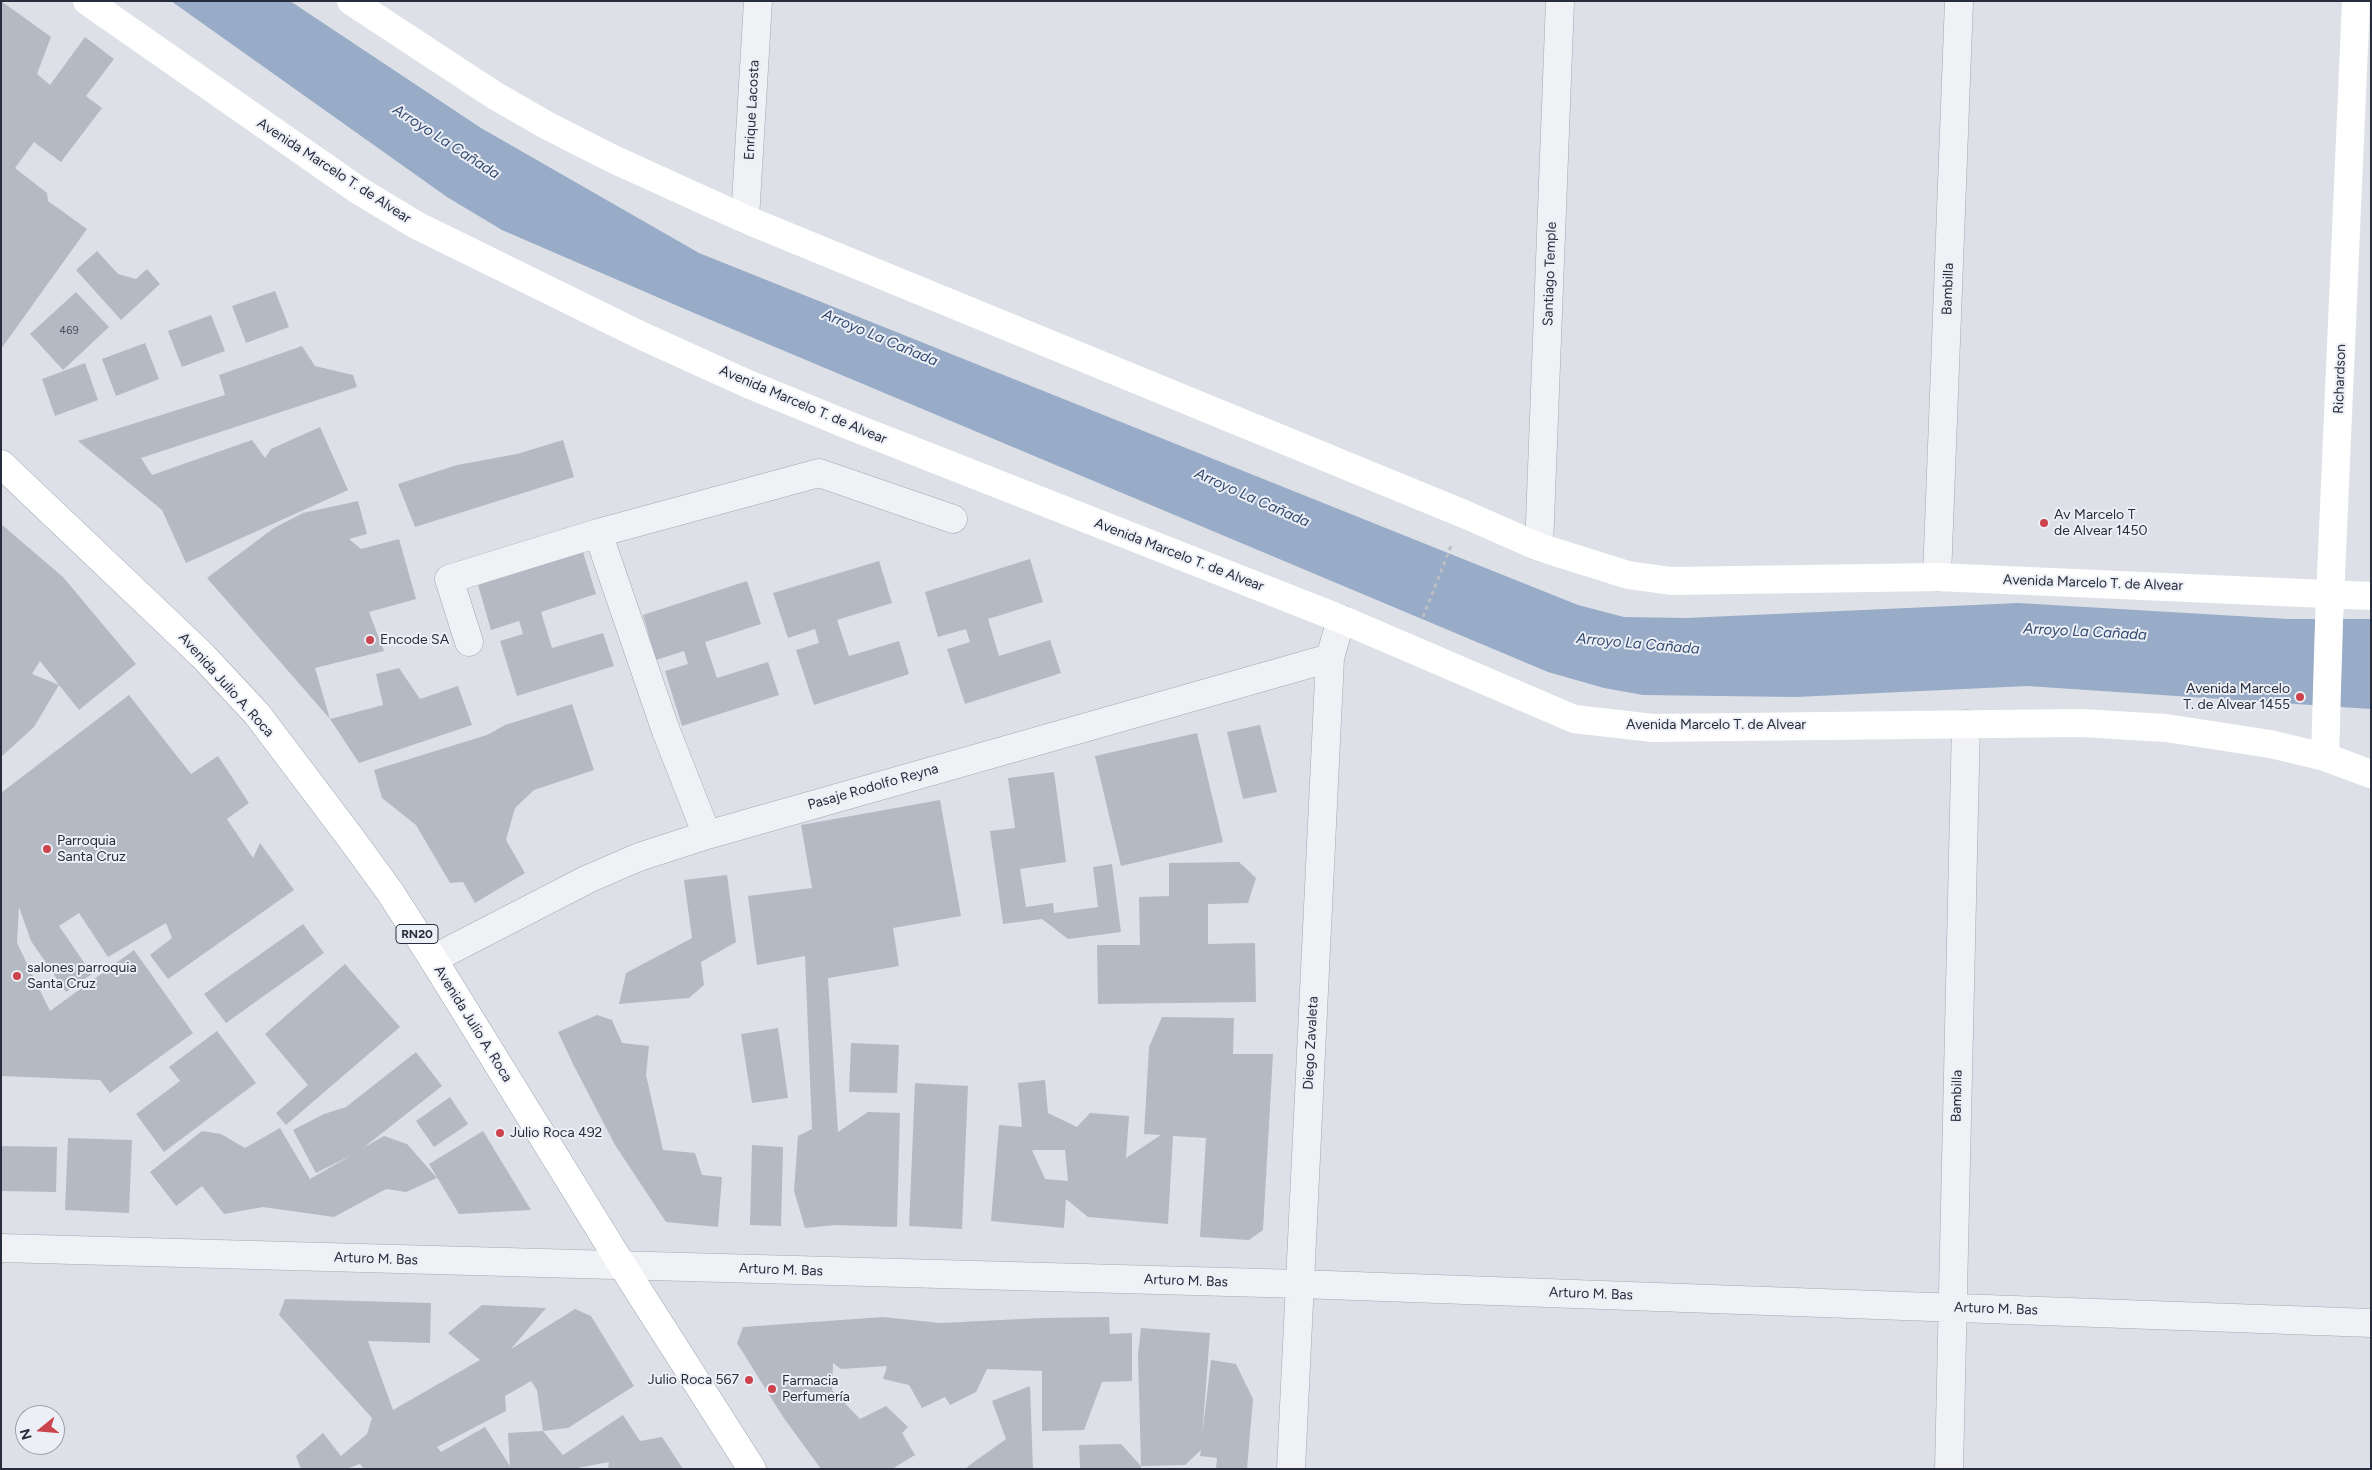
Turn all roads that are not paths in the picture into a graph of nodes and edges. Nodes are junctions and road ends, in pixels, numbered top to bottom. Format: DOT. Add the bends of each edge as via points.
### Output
graph roads {
  1 [pos="87,1"];
  2 [pos="351,1"];
  3 [pos="758,1"];
  4 [pos="1560,1"];
  5 [pos="1959,1"];
  6 [pos="2356,1"];
  7 [pos="745,219"];
  8 [pos="1,464"];
  9 [pos="953,519"];
  10 [pos="598,533"];
  11 [pos="1539,547"];
  12 [pos="1936,577"];
  13 [pos="2331,592"];
  14 [pos="2371,596"];
  15 [pos="1340,619"];
  16 [pos="469,642"];
  17 [pos="1330,658"];
  18 [pos="1966,724"];
  19 [pos="2325,757"];
  20 [pos="2371,774"];
  21 [pos="707,834"];
  22 [pos="433,959"];
  23 [pos="1,1248"];
  24 [pos="622,1265"];
  25 [pos="1300,1284"];
  26 [pos="1952,1308"];
  27 [pos="2371,1323"];
  28 [pos="752,1469"];
  29 [pos="1291,1469"];
  30 [pos="1949,1469"];
  1 -- 15 [label="main road, Avenida Marcelo T. de Alvear" via="358,190 416,225 748,384"];
  2 -- 7 [label="main road, Avenida Marcelo T. de Alvear" via="494,95 548,126"];
  3 -- 7 [label="street, Enrique Lacosta"];
  4 -- 11 [label="street, Santiago Temple"];
  5 -- 12 [label="street, Bambilla"];
  6 -- 13 [label="main road, Richardson"];
  7 -- 11 [label="main road, Avenida Marcelo T. de Alvear"];
  8 -- 22 [label="main road, Avenida Julio A. Roca / RN20" via="204,656 257,714 390,892"];
  9 -- 10 [label="street" via="819,473"];
  10 -- 16 [label="street" via="449,579"];
  10 -- 21 [label="street" via="666,731"];
  11 -- 12 [label="main road, Avenida Marcelo T. de Alvear" via="1628,575 1671,581"];
  12 -- 13 [label="main road, Avenida Marcelo T. de Alvear"];
  13 -- 14 [label="main road, Avenida Marcelo T. de Alvear"];
  13 -- 19 [label="main road, Richardson"];
  15 -- 17 [label="street, Diego Zavaleta"];
  15 -- 18 [label="main road, Avenida Marcelo T. de Alvear" via="1574,719 1653,728"];
  17 -- 21 [label="street, Pasaje Rodolfo Reyna"];
  17 -- 25 [label="street, Diego Zavaleta"];
  18 -- 19 [label="main road, Avenida Marcelo T. de Alvear" via="2080,723 2166,728 2270,744"];
  18 -- 26 [label="street, Bambilla"];
  19 -- 20 [label="main road, Avenida Marcelo T. de Alvear"];
  21 -- 22 [label="street, Pasaje Rodolfo Reyna" via="639,857 588,879"];
  22 -- 24 [label="main road, Avenida Julio A. Roca / RN20"];
  23 -- 24 [label="street, Arturo M. Bas"];
  24 -- 25 [label="street, Arturo M. Bas"];
  24 -- 28 [label="main road, Avenida Julio A. Roca / RN20"];
  25 -- 26 [label="street, Arturo M. Bas"];
  25 -- 29 [label="street, Diego Zavaleta"];
  26 -- 27 [label="street, Arturo M. Bas"];
  26 -- 30 [label="street, Bambilla"];
}
